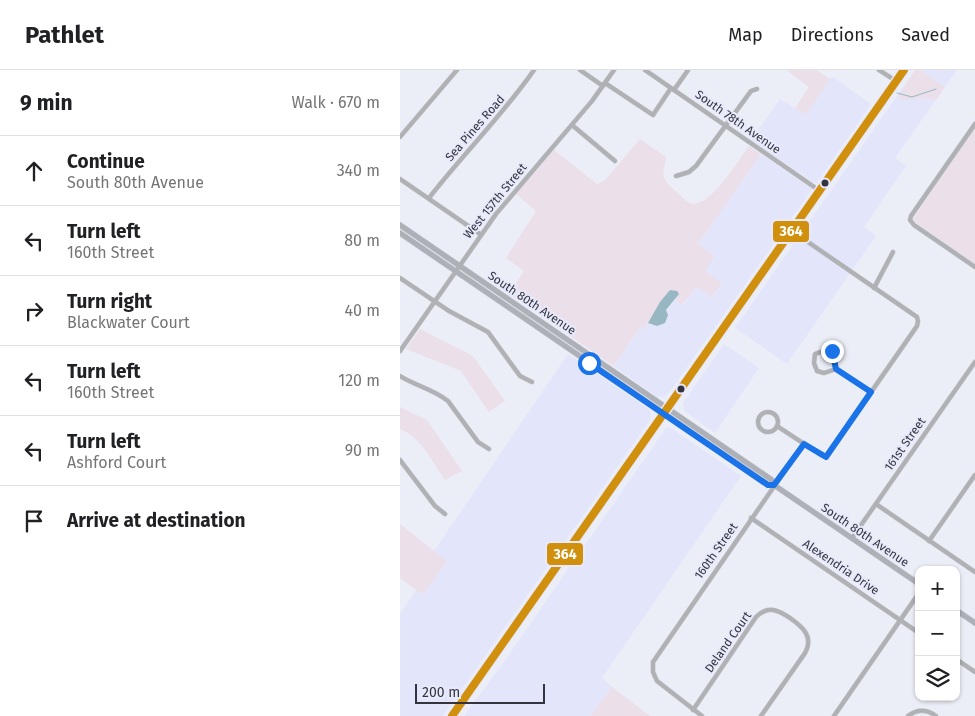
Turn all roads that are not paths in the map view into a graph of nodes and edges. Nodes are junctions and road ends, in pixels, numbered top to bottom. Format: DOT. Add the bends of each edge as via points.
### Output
graph roads {
  1 [pos="457,70"];
  2 [pos="534,70"];
  3 [pos="580,70"];
  4 [pos="614,70"];
  5 [pos="645,70"];
  6 [pos="688,70"];
  7 [pos="879,70"];
  8 [pos="904,70"];
  9 [pos="896,82"];
  10 [pos="604,84"];
  11 [pos="673,89"];
  12 [pos="758,89"];
  13 [pos="975,124"];
  14 [pos="572,125"];
  15 [pos="726,125"];
  16 [pos="400,137"];
  17 [pos="615,161"];
  18 [pos="676,176"];
  19 [pos="400,179"];
  20 [pos="820,190"];
  21 [pos="429,198"];
  22 [pos="400,225"];
  23 [pos="792,232"];
  24 [pos="400,233"];
  25 [pos="480,234"];
  26 [pos="893,252"];
  27 [pos="459,266"];
  28 [pos="975,266"];
  29 [pos="455,271"];
  30 [pos="400,278"];
  31 [pos="874,288"];
  32 [pos="434,301"];
  33 [pos="400,351"];
  34 [pos="975,362"];
  35 [pos="836,369"];
  36 [pos="400,376"];
  37 [pos="532,382"];
  38 [pos="871,392"];
  39 [pos="669,408"];
  40 [pos="664,414"];
  41 [pos="777,426"];
  42 [pos="804,444"];
  43 [pos="488,450"];
  44 [pos="400,460"];
  45 [pos="975,475"];
  46 [pos="774,485"];
  47 [pos="876,504"];
  48 [pos="445,514"];
  49 [pos="751,518"];
  50 [pos="852,538"];
  51 [pos="929,541"];
  52 [pos="975,572"];
  53 [pos="915,581"];
  54 [pos="915,599"];
  55 [pos="957,611"];
  56 [pos="900,620"];
  57 [pos="975,623"];
  58 [pos="915,630"];
  59 [pos="960,662"];
  60 [pos="975,672"];
  61 [pos="693,710"];
  62 [pos="452,716"];
  63 [pos="702,716"];
  64 [pos="761,716"];
  65 [pos="834,716"];
  66 [pos="908,716"];
  67 [pos="936,716"];
  1 -- 16 [label="street"];
  2 -- 21 [label="street, Sea Pines Road"];
  3 -- 10 [label="street"];
  4 -- 10 [label="street, West 157th Street"];
  5 -- 11 [label="street, South 78th Avenue"];
  6 -- 11 [label="street"];
  7 -- 9 [label="street"];
  8 -- 9 [label="main road"];
  9 -- 20 [label="main road"];
  10 -- 11 [label="street" via="653,114"];
  10 -- 14 [label="street, West 157th Street"];
  11 -- 15 [label="street, South 78th Avenue"];
  12 -- 15 [label="street" via="751,90"];
  13 -- 28 [label="street" via="910,220"];
  14 -- 17 [label="street"];
  14 -- 25 [label="street, West 157th Street"];
  15 -- 18 [label="street" via="696,166"];
  15 -- 20 [label="street, South 78th Avenue"];
  19 -- 21 [label="street"];
  20 -- 23 [label="main road"];
  21 -- 25 [label="street"];
  22 -- 27 [label="street, South 80th Avenue"];
  23 -- 31 [label="street"];
  23 -- 39 [label="main road"];
  24 -- 29 [label="street, South 80th Avenue"];
  25 -- 27 [label="street, West 157th Street"];
  26 -- 31 [label="street"];
  27 -- 29 [label="street, West 157th Street"];
  27 -- 39 [label="street, South 80th Avenue"];
  29 -- 32 [label="street, West 157th Street"];
  29 -- 40 [label="street, South 80th Avenue"];
  30 -- 32 [label="street"];
  31 -- 38 [label="street" via="917,317 918,321"];
  32 -- 33 [label="street, West 157th Street"];
  32 -- 37 [label="street" via="488,332 520,376"];
  34 -- 47 [label="street, 161st Street"];
  35 -- 35 [label="street" via="824,373 817,371 815,354 832,351"];
  35 -- 38 [label="street"];
  36 -- 43 [label="street" via="448,401 478,442"];
  38 -- 42 [label="street" via="826,457"];
  39 -- 40 [label="main road"];
  39 -- 46 [label="street, South 80th Avenue" via="772,480"];
  40 -- 46 [label="street, South 80th Avenue" via="768,485"];
  40 -- 62 [label="main road"];
  41 -- 41 [label="street" via="778,419 774,413 763,412 758,418 759,427 764,432 770,432"];
  41 -- 42 [label="street"];
  42 -- 46 [label="street, 160th Street"];
  44 -- 48 [label="street" via="435,506"];
  45 -- 51 [label="street"];
  46 -- 49 [label="street, 160th Street"];
  46 -- 50 [label="street, South 80th Avenue"];
  47 -- 50 [label="street, 161st Street"];
  47 -- 51 [label="street"];
  49 -- 56 [label="street, Alexendria Drive"];
  49 -- 61 [label="street, 160th Street" via="653,662 654,677"];
  50 -- 53 [label="street, South 80th Avenue"];
  51 -- 52 [label="street"];
  54 -- 56 [label="street"];
  55 -- 57 [label="street"];
  56 -- 58 [label="street, Alexendria Drive"];
  56 -- 65 [label="street"];
  59 -- 60 [label="street"];
  61 -- 63 [label="street"];
  61 -- 64 [label="street, Deland Court" via="756,617 773,609 804,629 808,645"];
  66 -- 67 [label="street" via="923,711"];
}
